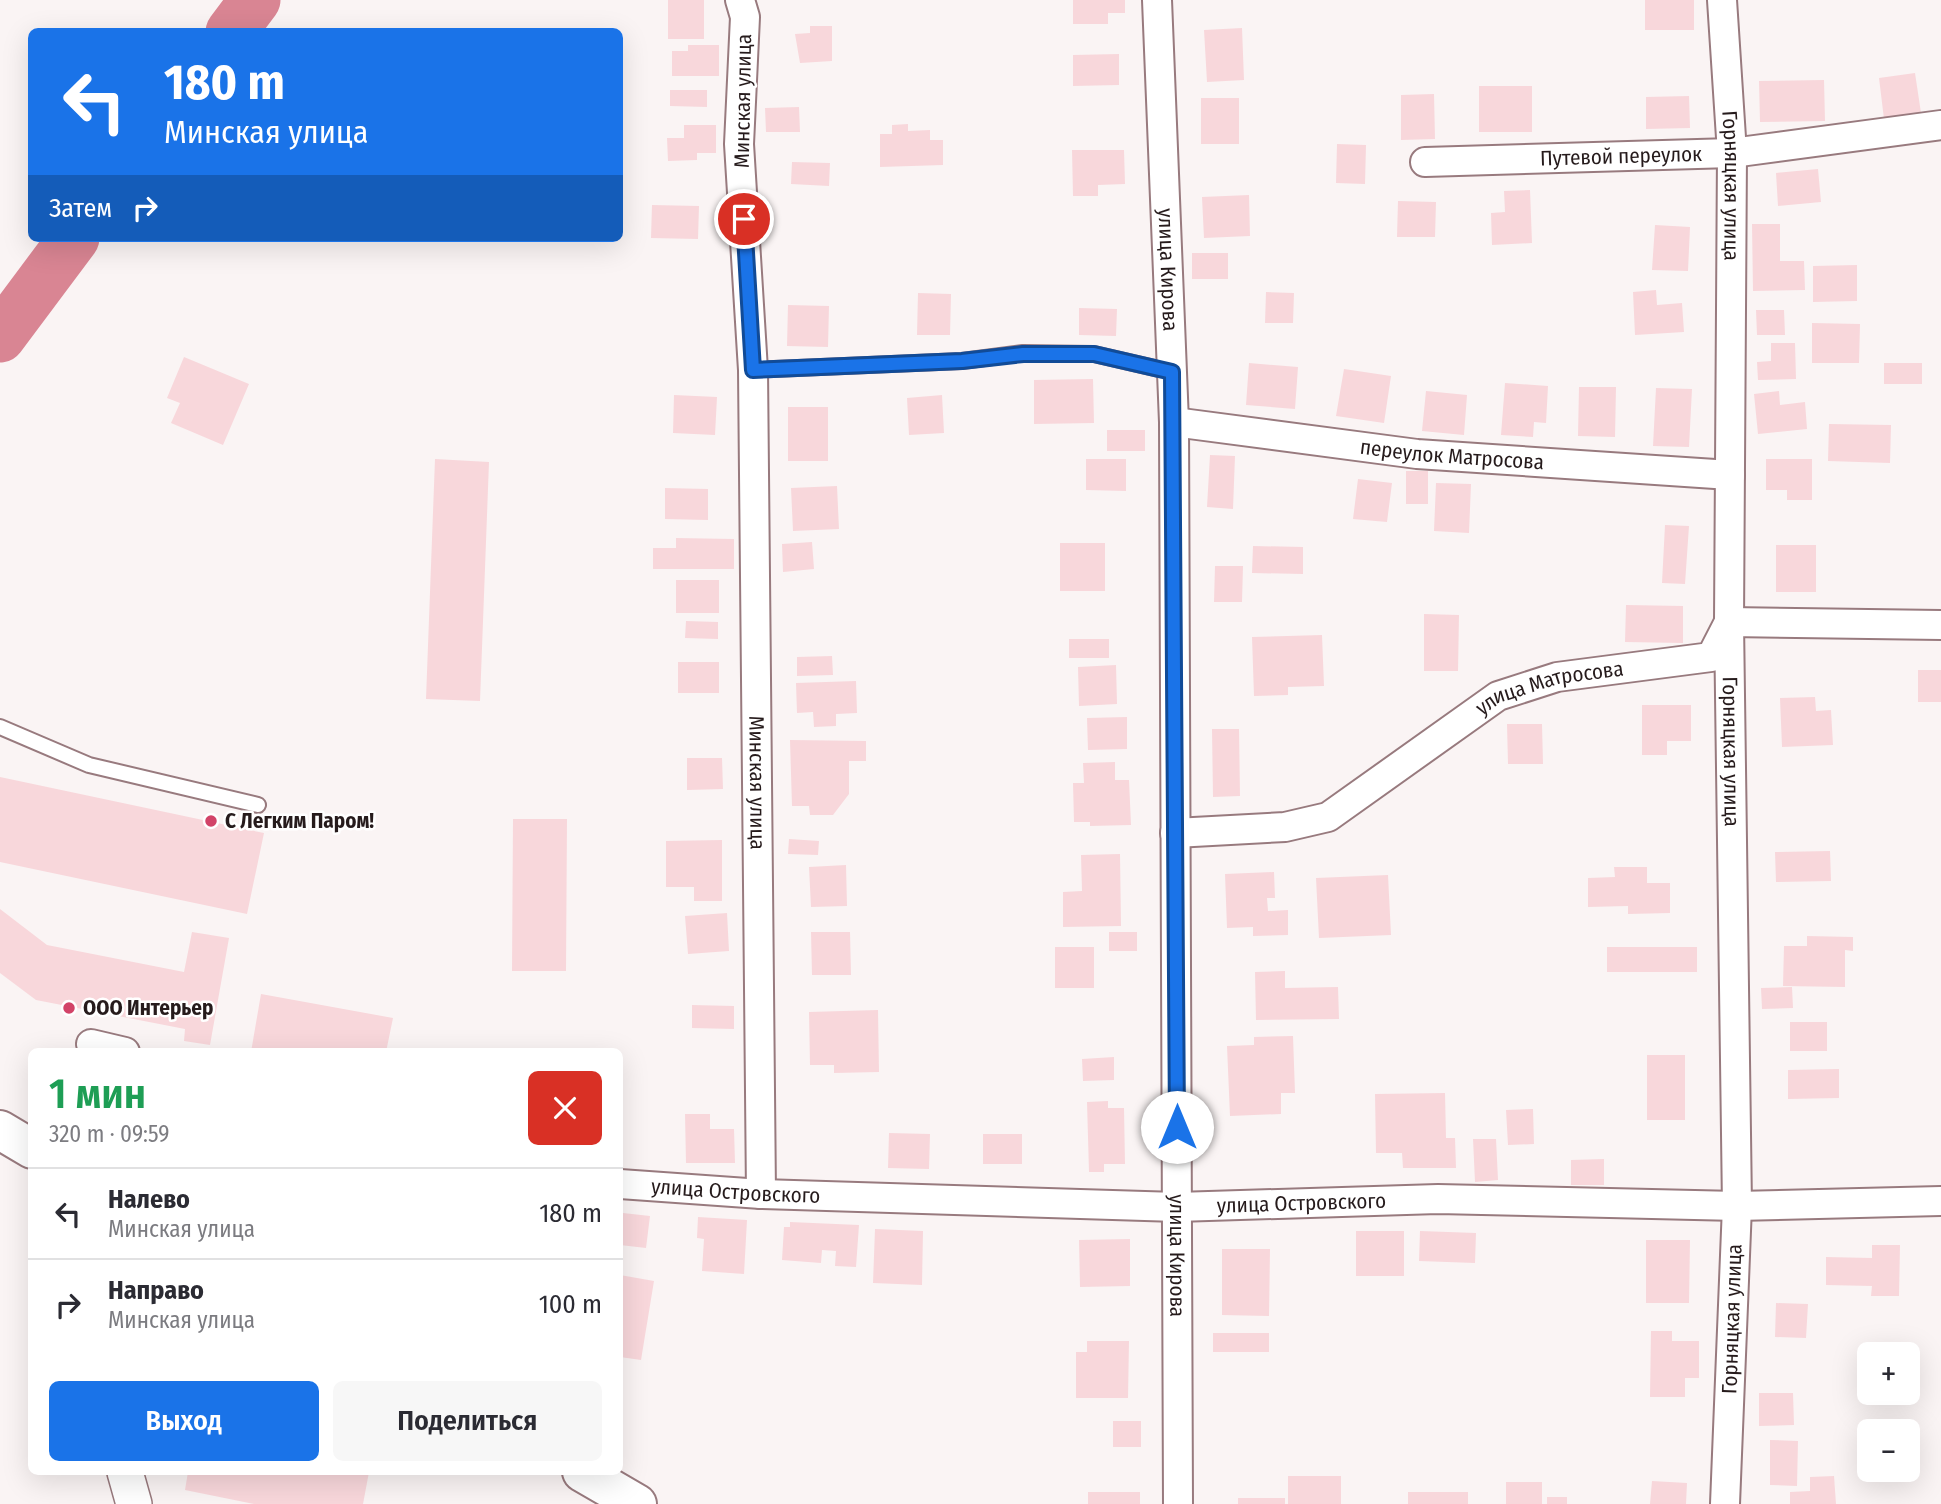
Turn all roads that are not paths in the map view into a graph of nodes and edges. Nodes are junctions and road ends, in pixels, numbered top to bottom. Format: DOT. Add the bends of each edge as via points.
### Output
graph roads {
  1 [pos="740,0"];
  2 [pos="1157,0"];
  3 [pos="1722,0"];
  4 [pos="1941,125"];
  5 [pos="1732,153"];
  6 [pos="1425,162"];
  7 [pos="753,370"];
  8 [pos="1172,372"];
  9 [pos="1174,422"];
  10 [pos="1730,475"];
  11 [pos="1729,622"];
  12 [pos="1941,625"];
  13 [pos="0,727"];
  14 [pos="258,805"];
  15 [pos="1175,833"];
  16 [pos="91,1044"];
  17 [pos="108,1048"];
  18 [pos="0,1130"];
  19 [pos="28,1147"];
  20 [pos="623,1184"];
  21 [pos="761,1195"];
  22 [pos="1941,1202"];
  23 [pos="1737,1206"];
  24 [pos="1177,1207"];
  25 [pos="126,1475"];
  26 [pos="587,1475"];
  27 [pos="134,1504"];
  28 [pos="637,1504"];
  29 [pos="1178,1504"];
  30 [pos="1725,1504"];
  1 -- 7 [label="street, Минская улица" via="745,17 739,144"];
  2 -- 8 [label="street, улица Кирова"];
  3 -- 5 [label="street, Горняцкая улица"];
  4 -- 5 [label="street, Путевой переулок"];
  5 -- 6 [label="street, Путевой переулок"];
  5 -- 10 [label="street, Горняцкая улица"];
  7 -- 8 [label="lane" via="1094,354"];
  7 -- 21 [label="street, Минская улица"];
  8 -- 9 [label="street, улица Кирова"];
  9 -- 10 [label="street, переулок Матросова" via="1417,454"];
  9 -- 15 [label="street, улица Кирова"];
  10 -- 11 [label="street, Горняцкая улица"];
  11 -- 12 [label="street"];
  11 -- 15 [label="street, улица Матросова" via="1711,657 1557,677 1498,696 1328,817 1285,827"];
  11 -- 23 [label="street, Горняцкая улица"];
  13 -- 14 [label="lane" via="89,765"];
  15 -- 24 [label="street, улица Кирова"];
  16 -- 17 [label="street"];
  18 -- 19 [label="main road"];
  20 -- 21 [label="street, улица Островского"];
  21 -- 24 [label="street, улица Островского"];
  22 -- 23 [label="street, улица Островского"];
  23 -- 24 [label="street, улица Островского" via="1438,1199"];
  23 -- 30 [label="street, Горняцкая улица"];
  24 -- 29 [label="street, улица Кирова"];
  25 -- 27 [label="street"];
  26 -- 28 [label="main road"];
}
